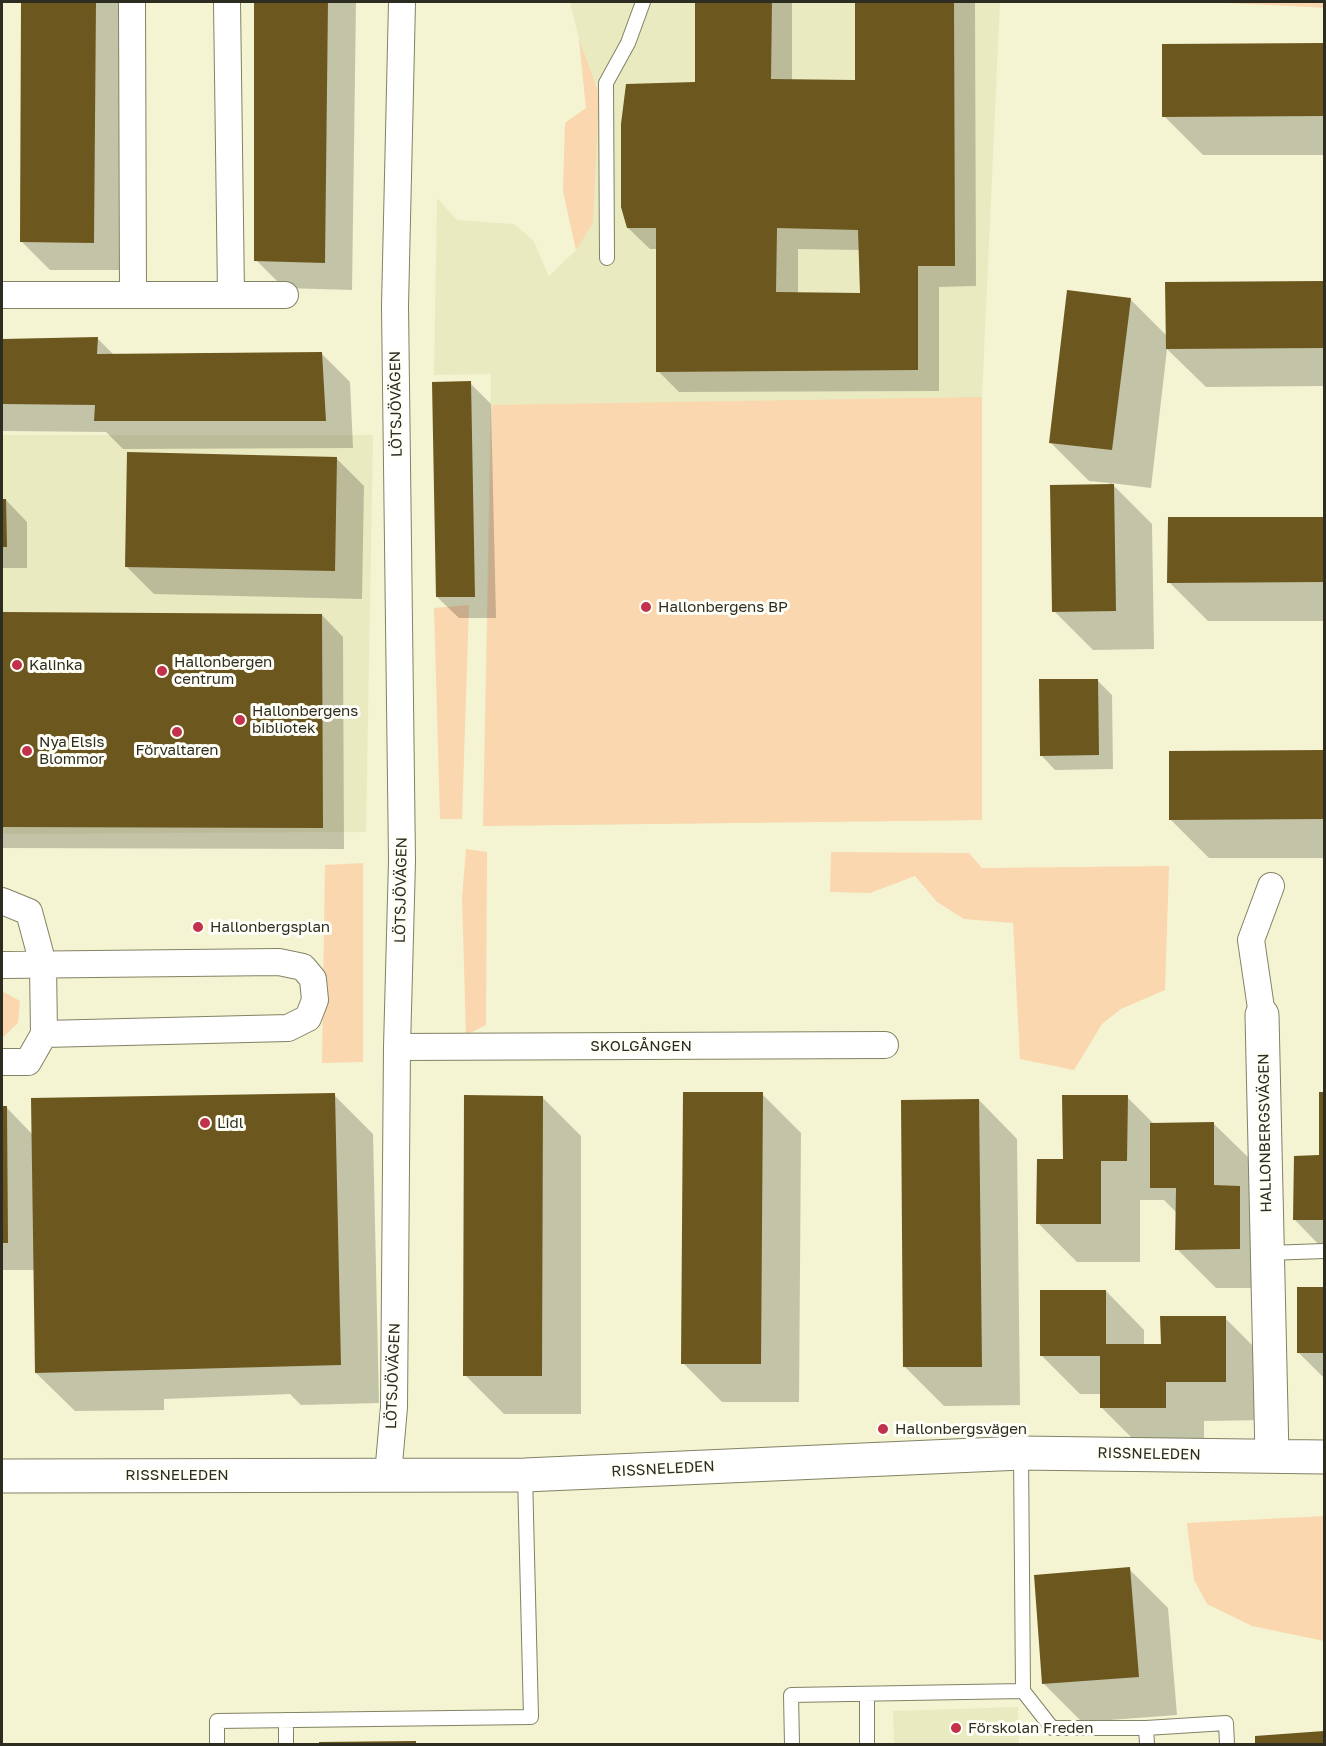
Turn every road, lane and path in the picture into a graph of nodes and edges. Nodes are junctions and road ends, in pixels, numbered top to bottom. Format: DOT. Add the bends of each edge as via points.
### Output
graph roads {
  1 [pos="132,2"];
  2 [pos="226,2"];
  3 [pos="402,2"];
  4 [pos="643,2"];
  5 [pos="607,258"];
  6 [pos="231,294"];
  7 [pos="2,295"];
  8 [pos="133,295"];
  9 [pos="285,295"];
  10 [pos="1271,886"];
  11 [pos="2,900"];
  12 [pos="43,964"];
  13 [pos="2,965"];
  14 [pos="1262,1016"];
  15 [pos="44,1034"];
  16 [pos="885,1045"];
  17 [pos="397,1047"];
  18 [pos="2,1062"];
  19 [pos="1324,1251"];
  20 [pos="1268,1252"];
  21 [pos="1021,1453"];
  22 [pos="1272,1456"];
  23 [pos="1324,1457"];
  24 [pos="388,1475"];
  25 [pos="525,1475"];
  26 [pos="2,1476"];
  27 [pos="1023,1691"];
  28 [pos="867,1694"];
  29 [pos="286,1720"];
  30 [pos="1146,1728"];
  31 [pos="217,1744"];
  32 [pos="286,1744"];
  33 [pos="792,1744"];
  34 [pos="867,1744"];
  35 [pos="1147,1744"];
  36 [pos="1227,1744"];
  1 -- 8 [label="street"];
  2 -- 6 [label="street"];
  3 -- 17 [label="street, LÖTSJÖVÄGEN" via="395,306 402,861"];
  4 -- 5 [label="lane" via="628,44 606,83"];
  6 -- 8 [label="street"];
  6 -- 9 [label="street"];
  7 -- 8 [label="street"];
  10 -- 14 [label="street, HALLONBERGSVÄGEN" via="1251,940"];
  11 -- 12 [label="street" via="29,912"];
  12 -- 13 [label="street"];
  12 -- 15 [label="street"];
  12 -- 15 [label="street" via="279,962 303,967 313,979 315,1000 308,1018 288,1028"];
  14 -- 20 [label="street, HALLONBERGSVÄGEN"];
  15 -- 18 [label="street" via="28,1062"];
  16 -- 17 [label="street, SKOLGÅNGEN"];
  17 -- 24 [label="street, LÖTSJÖVÄGEN" via="394,1407"];
  19 -- 20 [label="lane"];
  20 -- 22 [label="street, HALLONBERGSVÄGEN"];
  21 -- 22 [label="street, RISSNELEDEN"];
  21 -- 25 [label="street, RISSNELEDEN"];
  21 -- 27 [label="lane"];
  22 -- 23 [label="street, RISSNELEDEN"];
  24 -- 25 [label="street, RISSNELEDEN"];
  24 -- 26 [label="street, RISSNELEDEN"];
  25 -- 29 [label="lane" via="531,1717"];
  27 -- 28 [label="lane"];
  27 -- 30 [label="lane" via="1053,1728"];
  28 -- 33 [label="lane" via="791,1695"];
  28 -- 34 [label="lane"];
  29 -- 31 [label="lane" via="217,1721"];
  29 -- 32 [label="lane"];
  30 -- 35 [label="lane"];
  30 -- 36 [label="lane" via="1226,1723"];
}
